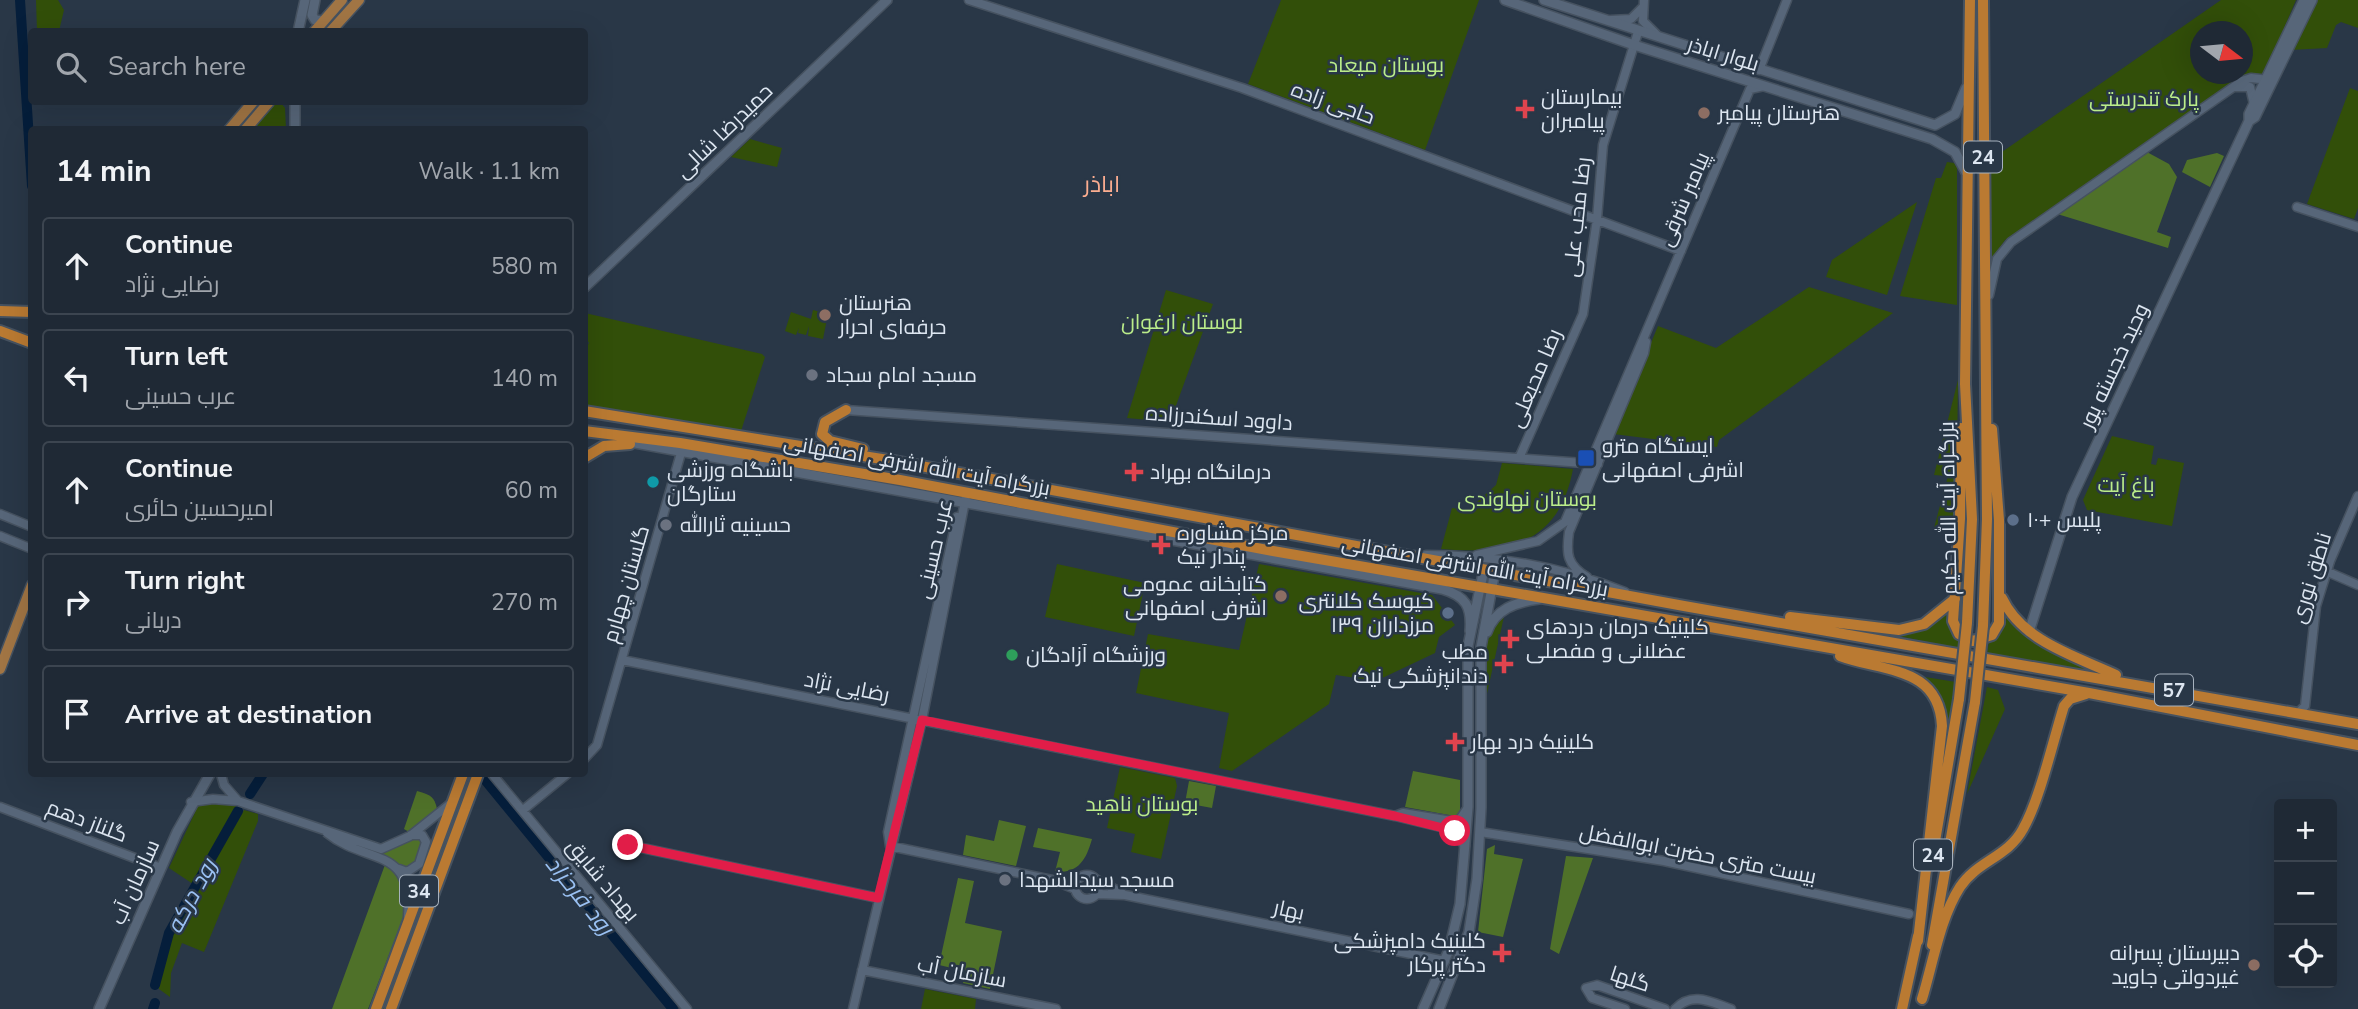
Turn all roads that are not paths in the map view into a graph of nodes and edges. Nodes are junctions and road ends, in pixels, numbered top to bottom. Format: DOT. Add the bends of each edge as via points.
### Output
graph roads {
  1 [pos="304,0"];
  2 [pos="314,0"];
  3 [pos="342,0"];
  4 [pos="359,0"];
  5 [pos="887,0"];
  6 [pos="969,0"];
  7 [pos="1505,0"];
  8 [pos="1544,0"];
  9 [pos="1787,0"];
  10 [pos="1970,0"];
  11 [pos="1983,0"];
  12 [pos="2304,0"];
  13 [pos="2312,0"];
  14 [pos="1643,4"];
  15 [pos="312,15"];
  16 [pos="1609,20"];
  17 [pos="323,21"];
  18 [pos="298,28"];
  19 [pos="308,28"];
  20 [pos="317,28"];
  21 [pos="334,28"];
  22 [pos="1638,32"];
  23 [pos="1664,40"];
  24 [pos="1634,45"];
  25 [pos="1759,69"];
  26 [pos="1969,69"];
  27 [pos="2269,80"];
  28 [pos="1765,86"];
  29 [pos="2233,88"];
  30 [pos="2254,103"];
  31 [pos="250,105"];
  32 [pos="266,105"];
  33 [pos="295,105"];
  34 [pos="2249,121"];
  35 [pos="1935,125"];
  36 [pos="232,126"];
  37 [pos="248,126"];
  38 [pos="295,126"];
  39 [pos="1931,139"];
  40 [pos="1967,175"];
  41 [pos="2297,207"];
  42 [pos="1597,219"];
  43 [pos="2358,227"];
  44 [pos="1681,251"];
  45 [pos="588,284"];
  46 [pos="0,311"];
  47 [pos="28,312"];
  48 [pos="1583,314"];
  49 [pos="1985,315"];
  50 [pos="0,331"];
  51 [pos="28,341"];
  52 [pos="1965,384"];
  53 [pos="1986,391"];
  54 [pos="846,410"];
  55 [pos="588,412"];
  56 [pos="588,431"];
  57 [pos="610,434"];
  58 [pos="630,444"];
  59 [pos="681,453"];
  60 [pos="588,456"];
  61 [pos="1520,456"];
  62 [pos="888,460"];
  63 [pos="1594,463"];
  64 [pos="2358,496"];
  65 [pos="964,498"];
  66 [pos="0,514"];
  67 [pos="28,525"];
  68 [pos="0,536"];
  69 [pos="28,547"];
  70 [pos="1273,555"];
  71 [pos="1409,555"];
  72 [pos="1477,555"];
  73 [pos="1490,570"];
  74 [pos="2328,572"];
  75 [pos="1587,577"];
  76 [pos="2358,585"];
  77 [pos="1486,587"];
  78 [pos="1999,592"];
  79 [pos="28,596"];
  80 [pos="1637,597"];
  81 [pos="1546,598"];
  82 [pos="1955,599"];
  83 [pos="1743,615"];
  84 [pos="1470,631"];
  85 [pos="2029,632"];
  86 [pos="1815,646"];
  87 [pos="1481,647"];
  88 [pos="622,660"];
  89 [pos="0,669"];
  90 [pos="2130,682"];
  91 [pos="1481,684"];
  92 [pos="1467,685"];
  93 [pos="2089,693"];
  94 [pos="2299,712"];
  95 [pos="918,720"];
  96 [pos="2358,724"];
  97 [pos="2358,745"];
  98 [pos="588,755"];
  99 [pos="208,777"];
  100 [pos="222,777"];
  101 [pos="462,777"];
  102 [pos="477,777"];
  103 [pos="495,777"];
  104 [pos="563,777"];
  105 [pos="454,799"];
  106 [pos="238,801"];
  107 [pos="191,802"];
  108 [pos="0,807"];
  109 [pos="1468,807"];
  110 [pos="523,810"];
  111 [pos="1395,816"];
  112 [pos="325,831"];
  113 [pos="1480,832"];
  114 [pos="410,836"];
  115 [pos="628,845"];
  116 [pos="890,846"];
  117 [pos="1465,846"];
  118 [pos="161,868"];
  119 [pos="398,869"];
  120 [pos="1077,879"];
  121 [pos="1097,879"];
  122 [pos="1052,880"];
  123 [pos="1075,890"];
  124 [pos="1097,894"];
  125 [pos="1125,895"];
  126 [pos="878,898"];
  127 [pos="1909,914"];
  128 [pos="408,920"];
  129 [pos="1918,942"];
  130 [pos="1445,961"];
  131 [pos="862,970"];
  132 [pos="1920,1004"];
  133 [pos="99,1009"];
  134 [pos="376,1009"];
  135 [pos="391,1009"];
  136 [pos="687,1009"];
  137 [pos="853,1009"];
  138 [pos="1056,1009"];
  139 [pos="1423,1009"];
  140 [pos="1438,1009"];
  141 [pos="1625,1009"];
  142 [pos="1665,1009"];
  143 [pos="1675,1009"];
  144 [pos="1731,1009"];
  145 [pos="1902,1009"];
  1 -- 18 [label="main road"];
  2 -- 15 [label="main road"];
  3 -- 17 [label="main road"];
  4 -- 21 [label="main road"];
  5 -- 45 [label="main road, حمیدرضا شالی"];
  6 -- 42 [label="street, حاجی زاده" via="1242,88"];
  7 -- 24 [label="main road, بلوار اباذر"];
  8 -- 16 [label="main road, بلوار اباذر"];
  9 -- 25 [label="street"];
  10 -- 26 [label="highway, بزرگراه آیت الله حکیم / 24"];
  11 -- 49 [label="highway, بزرگراه آیت الله حکیم / 24"];
  12 -- 27 [label="main road, وحید خجسته پور"];
  13 -- 27 [label="main road, وحید خجسته پور"];
  14 -- 16 [label="street" via="1631,19"];
  14 -- 23 [label="street" via="1646,26"];
  15 -- 17 [label="main road"];
  15 -- 19 [label="main road"];
  16 -- 22 [label="main road, بلوار اباذر"];
  17 -- 20 [label="main road"];
  22 -- 23 [label="main road, بلوار اباذر"];
  22 -- 24 [label="street, رضا محب علی"];
  23 -- 25 [label="main road, بلوار اباذر"];
  24 -- 28 [label="main road, بلوار اباذر"];
  24 -- 42 [label="street, رضا محب علی" via="1603,145"];
  25 -- 35 [label="main road, بلوار اباذر"];
  26 -- 35 [label="main road" via="1962,103 1950,119"];
  26 -- 40 [label="highway, بزرگراه آیت الله حکیم / 24"];
  27 -- 29 [label="street" via="2247,79"];
  27 -- 30 [label="main road, وحید خجسته پور"];
  27 -- 34 [label="main road, وحید خجسته پور" via="2255,117"];
  28 -- 39 [label="main road, بلوار اباذر"];
  28 -- 44 [label="street, پیامبر شرقی" via="1750,89"];
  29 -- 30 [label="street" via="2250,88"];
  29 -- 49 [label="street" via="2011,242 1997,259"];
  30 -- 34 [label="main road, وحید خجسته پور"];
  31 -- 36 [label="main road"];
  32 -- 37 [label="main road"];
  33 -- 38 [label="main road"];
  34 -- 85 [label="main road, وحید خجسته پور" via="2067,512"];
  35 -- 39 [label="main road" via="1941,135"];
  39 -- 40 [label="main road, بلوار اباذر" via="1955,152"];
  40 -- 52 [label="highway, بزرگراه آیت الله حکیم / 24"];
  41 -- 43 [label="street"];
  42 -- 44 [label="street, حاجی زاده"];
  42 -- 48 [label="street, رضا محب علی"];
  44 -- 63 [label="street, پیامبر شرقی"];
  46 -- 47 [label="highway"];
  48 -- 61 [label="street, رضا محبعلی"];
  49 -- 53 [label="highway, بزرگراه آیت الله حکیم / 24"];
  50 -- 51 [label="highway"];
  52 -- 82 [label="highway"];
  52 -- 129 [label="highway, بزرگراه آیت الله حکیم / 24, bridge" via="1972,519 1967,623 1959,699"];
  53 -- 78 [label="highway" via="1996,468"];
  53 -- 132 [label="highway, بزرگراه آیت الله حکیم / 24, bridge" via="1987,519 1975,702"];
  54 -- 61 [label="street, داوود اسکندرزاده"];
  54 -- 62 [label="highway" via="825,422 824,436"];
  55 -- 62 [label="highway, بزرگراه آیت الله اشرفی اصفهانی / 57"];
  56 -- 57 [label="highway, بزرگراه آیت الله اشرفی اصفهانی / 57"];
  57 -- 58 [label="main road"];
  57 -- 65 [label="highway, بزرگراه آیت الله اشرفی اصفهانی / 57" via="680,443"];
  58 -- 59 [label="main road"];
  58 -- 60 [label="highway" via="604,446"];
  59 -- 65 [label="main road"];
  59 -- 88 [label="street, گلستان چهارم"];
  61 -- 63 [label="street, داوود اسکندرزاده"];
  62 -- 71 [label="highway, بزرگراه آیت الله اشرفی اصفهانی / 57"];
  63 -- 72 [label="street, پیامبر شرقی" via="1566,522 1538,541"];
  63 -- 75 [label="street, پیامبر شرقی" via="1566,552 1571,565"];
  64 -- 74 [label="street, ناطق نوری"];
  65 -- 70 [label="highway, بزرگراه آیت الله اشرفی اصفهانی / 57"];
  65 -- 95 [label="street, عرب حسینی"];
  66 -- 67 [label="street"];
  68 -- 69 [label="street"];
  70 -- 77 [label="highway, بزرگراه آیت الله اشرفی اصفهانی / 57"];
  70 -- 84 [label="main road" via="1452,592 1468,604"];
  71 -- 72 [label="street"];
  71 -- 73 [label="highway, بزرگراه آیت الله اشرفی اصفهانی / 57"];
  72 -- 75 [label="street"];
  73 -- 77 [label="main road"];
  73 -- 80 [label="highway, بزرگراه آیت الله اشرفی اصفهانی / 57"];
  74 -- 76 [label="street"];
  74 -- 94 [label="street, ناطق نوری" via="2311,634 2305,706"];
  75 -- 80 [label="street"];
  77 -- 81 [label="highway, بزرگراه آیت الله اشرفی اصفهانی / 57"];
  77 -- 84 [label="main road"];
  77 -- 87 [label="main road"];
  78 -- 82 [label="highway" via="1997,629 1978,641 1955,628"];
  78 -- 85 [label="highway" via="2008,611"];
  79 -- 89 [label="main road"];
  80 -- 83 [label="highway, بزرگراه آیت الله اشرفی اصفهانی / 57"];
  81 -- 86 [label="highway, بزرگراه آیت الله اشرفی اصفهانی / 57"];
  81 -- 87 [label="main road" via="1505,609 1490,624"];
  82 -- 83 [label="highway" via="1930,621 1899,630"];
  83 -- 90 [label="highway, بزرگراه آیت الله اشرفی اصفهانی / 57"];
  84 -- 92 [label="main road"];
  85 -- 90 [label="highway"];
  86 -- 93 [label="highway, بزرگراه آیت الله اشرفی اصفهانی / 57"];
  86 -- 129 [label="highway" via="1906,673 1931,690 1939,705 1942,726"];
  87 -- 91 [label="main road"];
  88 -- 95 [label="street, رضایی نژاد"];
  88 -- 98 [label="street, گلستان چهارم" via="597,745"];
  90 -- 94 [label="highway, بزرگراه آیت الله اشرفی اصفهانی / 57"];
  91 -- 92 [label="main road"];
  91 -- 113 [label="main road"];
  92 -- 109 [label="main road"];
  93 -- 97 [label="highway, بزرگراه آیت الله اشرفی اصفهانی / 57"];
  93 -- 132 [label="highway" via="2070,698 2064,706 2024,827 2013,846 1979,867 1960,886"];
  94 -- 96 [label="highway, بزرگراه آیت الله اشرفی اصفهانی / 57"];
  95 -- 111 [label="street, رضایی نژاد"];
  95 -- 116 [label="street, عرب حسینی"];
  99 -- 107 [label="main road, سازمان آب"];
  100 -- 106 [label="street"];
  101 -- 105 [label="highway, 34"];
  102 -- 135 [label="highway, 34"];
  103 -- 110 [label="street, بهداد شایق"];
  104 -- 110 [label="street"];
  105 -- 114 [label="street"];
  105 -- 128 [label="highway, 34"];
  106 -- 107 [label="street"];
  106 -- 112 [label="street"];
  107 -- 118 [label="main road, سازمان آب"];
  108 -- 118 [label="street, گلناز دهم"];
  109 -- 111 [label="street, رضایی نژاد" via="1458,822 1403,813"];
  109 -- 117 [label="main road"];
  110 -- 136 [label="street, بهداد شایق"];
  111 -- 117 [label="street, رضایی نژاد" via="1453,830"];
  112 -- 114 [label="street" via="381,849"];
  112 -- 119 [label="street" via="335,840 383,857"];
  113 -- 127 [label="street, بیست متری حضرت ابوالفضل" via="1664,861"];
  113 -- 140 [label="main road" via="1469,932"];
  114 -- 119 [label="street" via="425,837 423,855 413,871"];
  115 -- 126 [label="street"];
  116 -- 122 [label="street"];
  116 -- 126 [label="street, عرب حسینی"];
  117 -- 130 [label="main road" via="1460,904"];
  118 -- 133 [label="main road, سازمان آب"];
  119 -- 128 [label="street" via="408,890"];
  120 -- 121 [label="street" via="1088,874"];
  120 -- 122 [label="street"];
  120 -- 123 [label="street"];
  121 -- 124 [label="street"];
  121 -- 125 [label="street"];
  122 -- 123 [label="street"];
  123 -- 124 [label="street" via="1083,899"];
  124 -- 125 [label="street"];
  125 -- 130 [label="street, بهار"];
  126 -- 131 [label="street, عرب حسینی"];
  128 -- 134 [label="highway, 34"];
  129 -- 145 [label="highway, بزرگراه آیت الله حکیم / 24"];
  130 -- 139 [label="main road"];
  131 -- 137 [label="street, عرب حسینی"];
  131 -- 138 [label="street, سازمان آب"];
  141 -- 142 [label="street, گلها" via="1592,998 1586,988 1597,985"];
  143 -- 144 [label="street" via="1697,999"];
}
